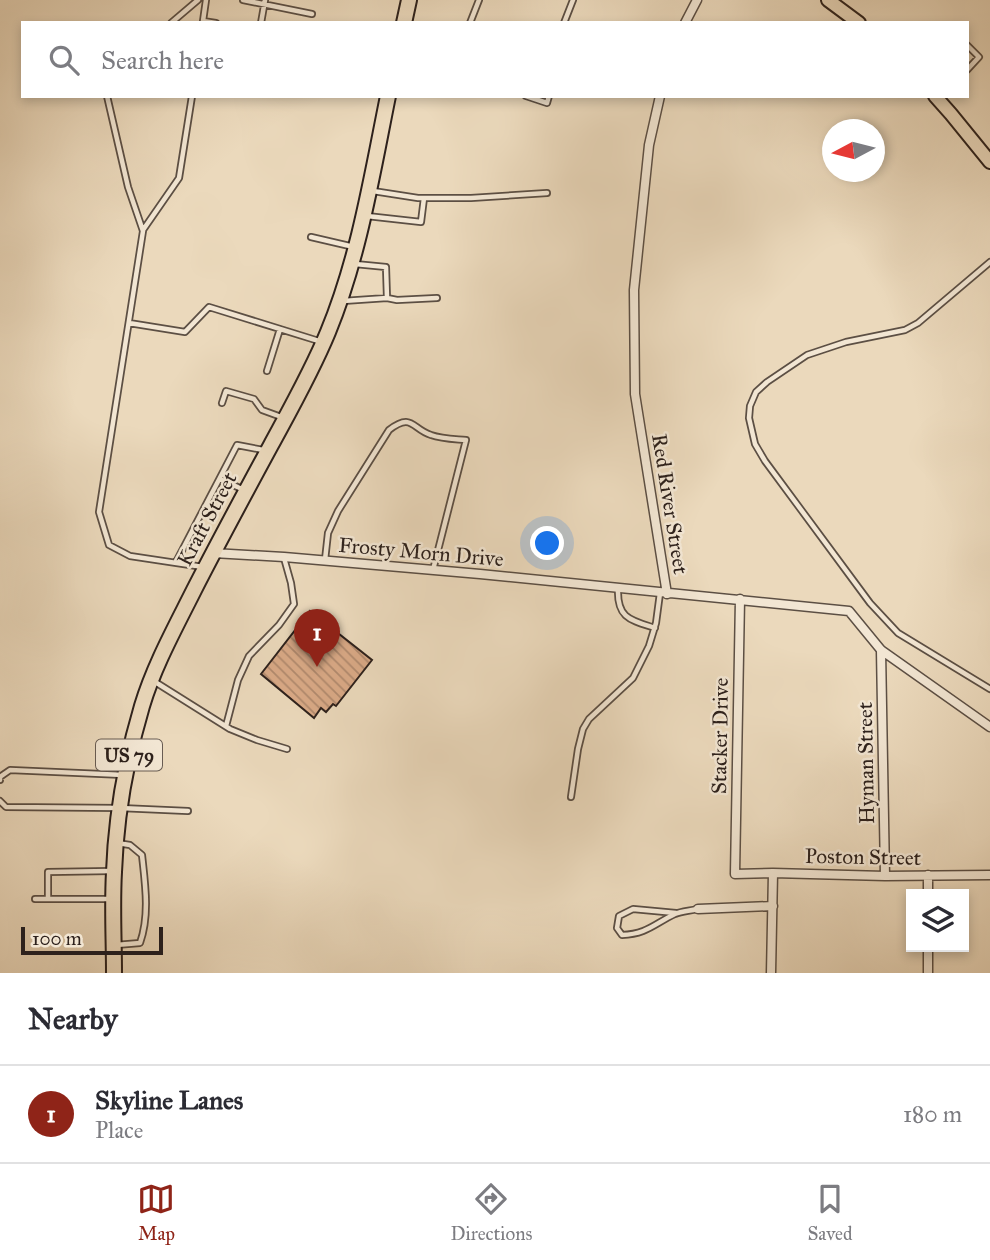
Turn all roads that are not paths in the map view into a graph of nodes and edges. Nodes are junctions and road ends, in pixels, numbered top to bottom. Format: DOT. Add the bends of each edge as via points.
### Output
graph roads {
  1 [pos="198,0"];
  2 [pos="206,0"];
  3 [pos="243,0"];
  4 [pos="409,0"];
  5 [pos="479,0"];
  6 [pos="573,0"];
  7 [pos="696,0"];
  8 [pos="828,0"];
  9 [pos="265,2"];
  10 [pos="312,14"];
  11 [pos="173,21"];
  12 [pos="203,21"];
  13 [pos="261,21"];
  14 [pos="404,21"];
  15 [pos="471,21"];
  16 [pos="565,21"];
  17 [pos="686,21"];
  18 [pos="856,21"];
  19 [pos="969,47"];
  20 [pos="969,68"];
  21 [pos="107,98"];
  22 [pos="192,98"];
  23 [pos="388,98"];
  24 [pos="532,98"];
  25 [pos="548,98"];
  26 [pos="660,98"];
  27 [pos="939,98"];
  28 [pos="990,162"];
  29 [pos="369,191"];
  30 [pos="547,193"];
  31 [pos="424,198"];
  32 [pos="363,216"];
  33 [pos="143,230"];
  34 [pos="311,237"];
  35 [pos="355,247"];
  36 [pos="990,262"];
  37 [pos="350,263"];
  38 [pos="387,298"];
  39 [pos="437,298"];
  40 [pos="339,301"];
  41 [pos="129,323"];
  42 [pos="280,329"];
  43 [pos="323,342"];
  44 [pos="267,371"];
  45 [pos="222,402"];
  46 [pos="285,418"];
  47 [pos="268,451"];
  48 [pos="220,479"];
  49 [pos="246,491"];
  50 [pos="213,553"];
  51 [pos="284,557"];
  52 [pos="325,560"];
  53 [pos="176,562"];
  54 [pos="205,567"];
  55 [pos="433,570"];
  56 [pos="618,589"];
  57 [pos="664,593"];
  58 [pos="740,600"];
  59 [pos="655,628"];
  60 [pos="881,650"];
  61 [pos="152,680"];
  62 [pos="990,689"];
  63 [pos="226,726"];
  64 [pos="990,727"];
  65 [pos="287,749"];
  66 [pos="125,775"];
  67 [pos="0,780"];
  68 [pos="570,797"];
  69 [pos="0,801"];
  70 [pos="120,808"];
  71 [pos="188,811"];
  72 [pos="116,843"];
  73 [pos="114,871"];
  74 [pos="773,873"];
  75 [pos="735,874"];
  76 [pos="928,875"];
  77 [pos="990,875"];
  78 [pos="885,876"];
  79 [pos="928,889"];
  80 [pos="113,898"];
  81 [pos="48,899"];
  82 [pos="34,900"];
  83 [pos="773,906"];
  84 [pos="698,909"];
  85 [pos="676,913"];
  86 [pos="114,946"];
  87 [pos="928,952"];
  88 [pos="114,973"];
  89 [pos="771,973"];
  90 [pos="928,973"];
  1 -- 11 [label="lane"];
  2 -- 12 [label="lane"];
  3 -- 9 [label="lane"];
  4 -- 14 [label="highway"];
  5 -- 15 [label="lane"];
  6 -- 16 [label="lane"];
  7 -- 17 [label="street"];
  8 -- 18 [label="main road"];
  9 -- 10 [label="lane"];
  9 -- 13 [label="lane"];
  19 -- 20 [label="lane" via="979,57"];
  21 -- 33 [label="lane"];
  22 -- 33 [label="lane" via="179,178"];
  23 -- 29 [label="highway, Kraft Street / US 79"];
  24 -- 25 [label="lane" via="547,103"];
  26 -- 57 [label="street, Red River Street" via="649,145 634,290 635,394"];
  27 -- 28 [label="main road"];
  29 -- 31 [label="lane"];
  29 -- 32 [label="highway, Kraft Street / US 79"];
  30 -- 31 [label="lane"];
  31 -- 32 [label="lane" via="421,222"];
  32 -- 35 [label="highway, Kraft Street / US 79"];
  33 -- 41 [label="lane"];
  34 -- 35 [label="lane"];
  35 -- 37 [label="highway, Kraft Street / US 79"];
  36 -- 62 [label="lane" via="905,330 807,355 756,392 749,418 765,461 870,603 898,634"];
  37 -- 38 [label="lane" via="386,267"];
  37 -- 40 [label="highway, Kraft Street / US 79"];
  38 -- 39 [label="lane"];
  38 -- 40 [label="lane"];
  40 -- 43 [label="highway, Kraft Street / US 79"];
  41 -- 42 [label="lane" via="185,332 209,307"];
  41 -- 53 [label="lane" via="99,512 110,545 130,556"];
  42 -- 43 [label="lane"];
  42 -- 44 [label="lane"];
  43 -- 46 [label="highway, Kraft Street / US 79"];
  45 -- 46 [label="lane" via="226,391 254,399 262,410"];
  46 -- 47 [label="highway, Kraft Street / US 79"];
  47 -- 48 [label="lane" via="237,445"];
  47 -- 49 [label="highway, Kraft Street / US 79"];
  48 -- 49 [label="lane"];
  48 -- 53 [label="lane"];
  49 -- 50 [label="highway, Kraft Street / US 79"];
  50 -- 51 [label="street, Frosty Morn Drive"];
  50 -- 54 [label="highway, Kraft Street / US 79"];
  51 -- 52 [label="street, Frosty Morn Drive"];
  51 -- 63 [label="lane" via="294,604 249,656"];
  52 -- 55 [label="street, Frosty Morn Drive"];
  52 -- 55 [label="lane" via="328,533 338,511 389,430 407,422 429,435 466,440"];
  53 -- 54 [label="lane"];
  54 -- 61 [label="highway, Kraft Street / US 79"];
  55 -- 56 [label="street, Frosty Morn Drive"];
  56 -- 57 [label="street, Frosty Morn Drive"];
  56 -- 59 [label="lane" via="622,614"];
  57 -- 58 [label="street, Red River Street"];
  57 -- 59 [label="lane"];
  58 -- 60 [label="street, Red River Street" via="849,611"];
  58 -- 75 [label="street, Stacker Drive"];
  59 -- 68 [label="lane" via="633,678 583,729"];
  60 -- 64 [label="street, Red River Street"];
  60 -- 78 [label="street, Hyman Street"];
  61 -- 63 [label="lane"];
  61 -- 66 [label="highway, Kraft Street / US 79"];
  63 -- 65 [label="lane"];
  66 -- 67 [label="lane" via="10,771"];
  66 -- 70 [label="highway, Kraft Street / US 79"];
  69 -- 70 [label="lane" via="6,807"];
  70 -- 71 [label="lane"];
  70 -- 72 [label="highway, Kraft Street / US 79"];
  72 -- 73 [label="highway, Kraft Street / US 79"];
  72 -- 86 [label="lane" via="130,845 142,855 145,929 140,943"];
  73 -- 80 [label="highway, Kraft Street / US 79"];
  73 -- 81 [label="lane" via="48,872"];
  74 -- 75 [label="street, Poston Street"];
  74 -- 78 [label="street, Poston Street"];
  74 -- 83 [label="street"];
  76 -- 77 [label="street, Poston Street"];
  76 -- 78 [label="street, Poston Street"];
  76 -- 79 [label="street"];
  80 -- 81 [label="lane"];
  80 -- 86 [label="highway, Kraft Street / US 79"];
  81 -- 82 [label="lane"];
  83 -- 84 [label="street"];
  83 -- 89 [label="street"];
  84 -- 85 [label="lane"];
  85 -- 85 [label="lane" via="633,934 622,935 617,928 619,916 633,909"];
  86 -- 88 [label="highway, Kraft Street / US 79"];
  87 -- 90 [label="street"];
}
